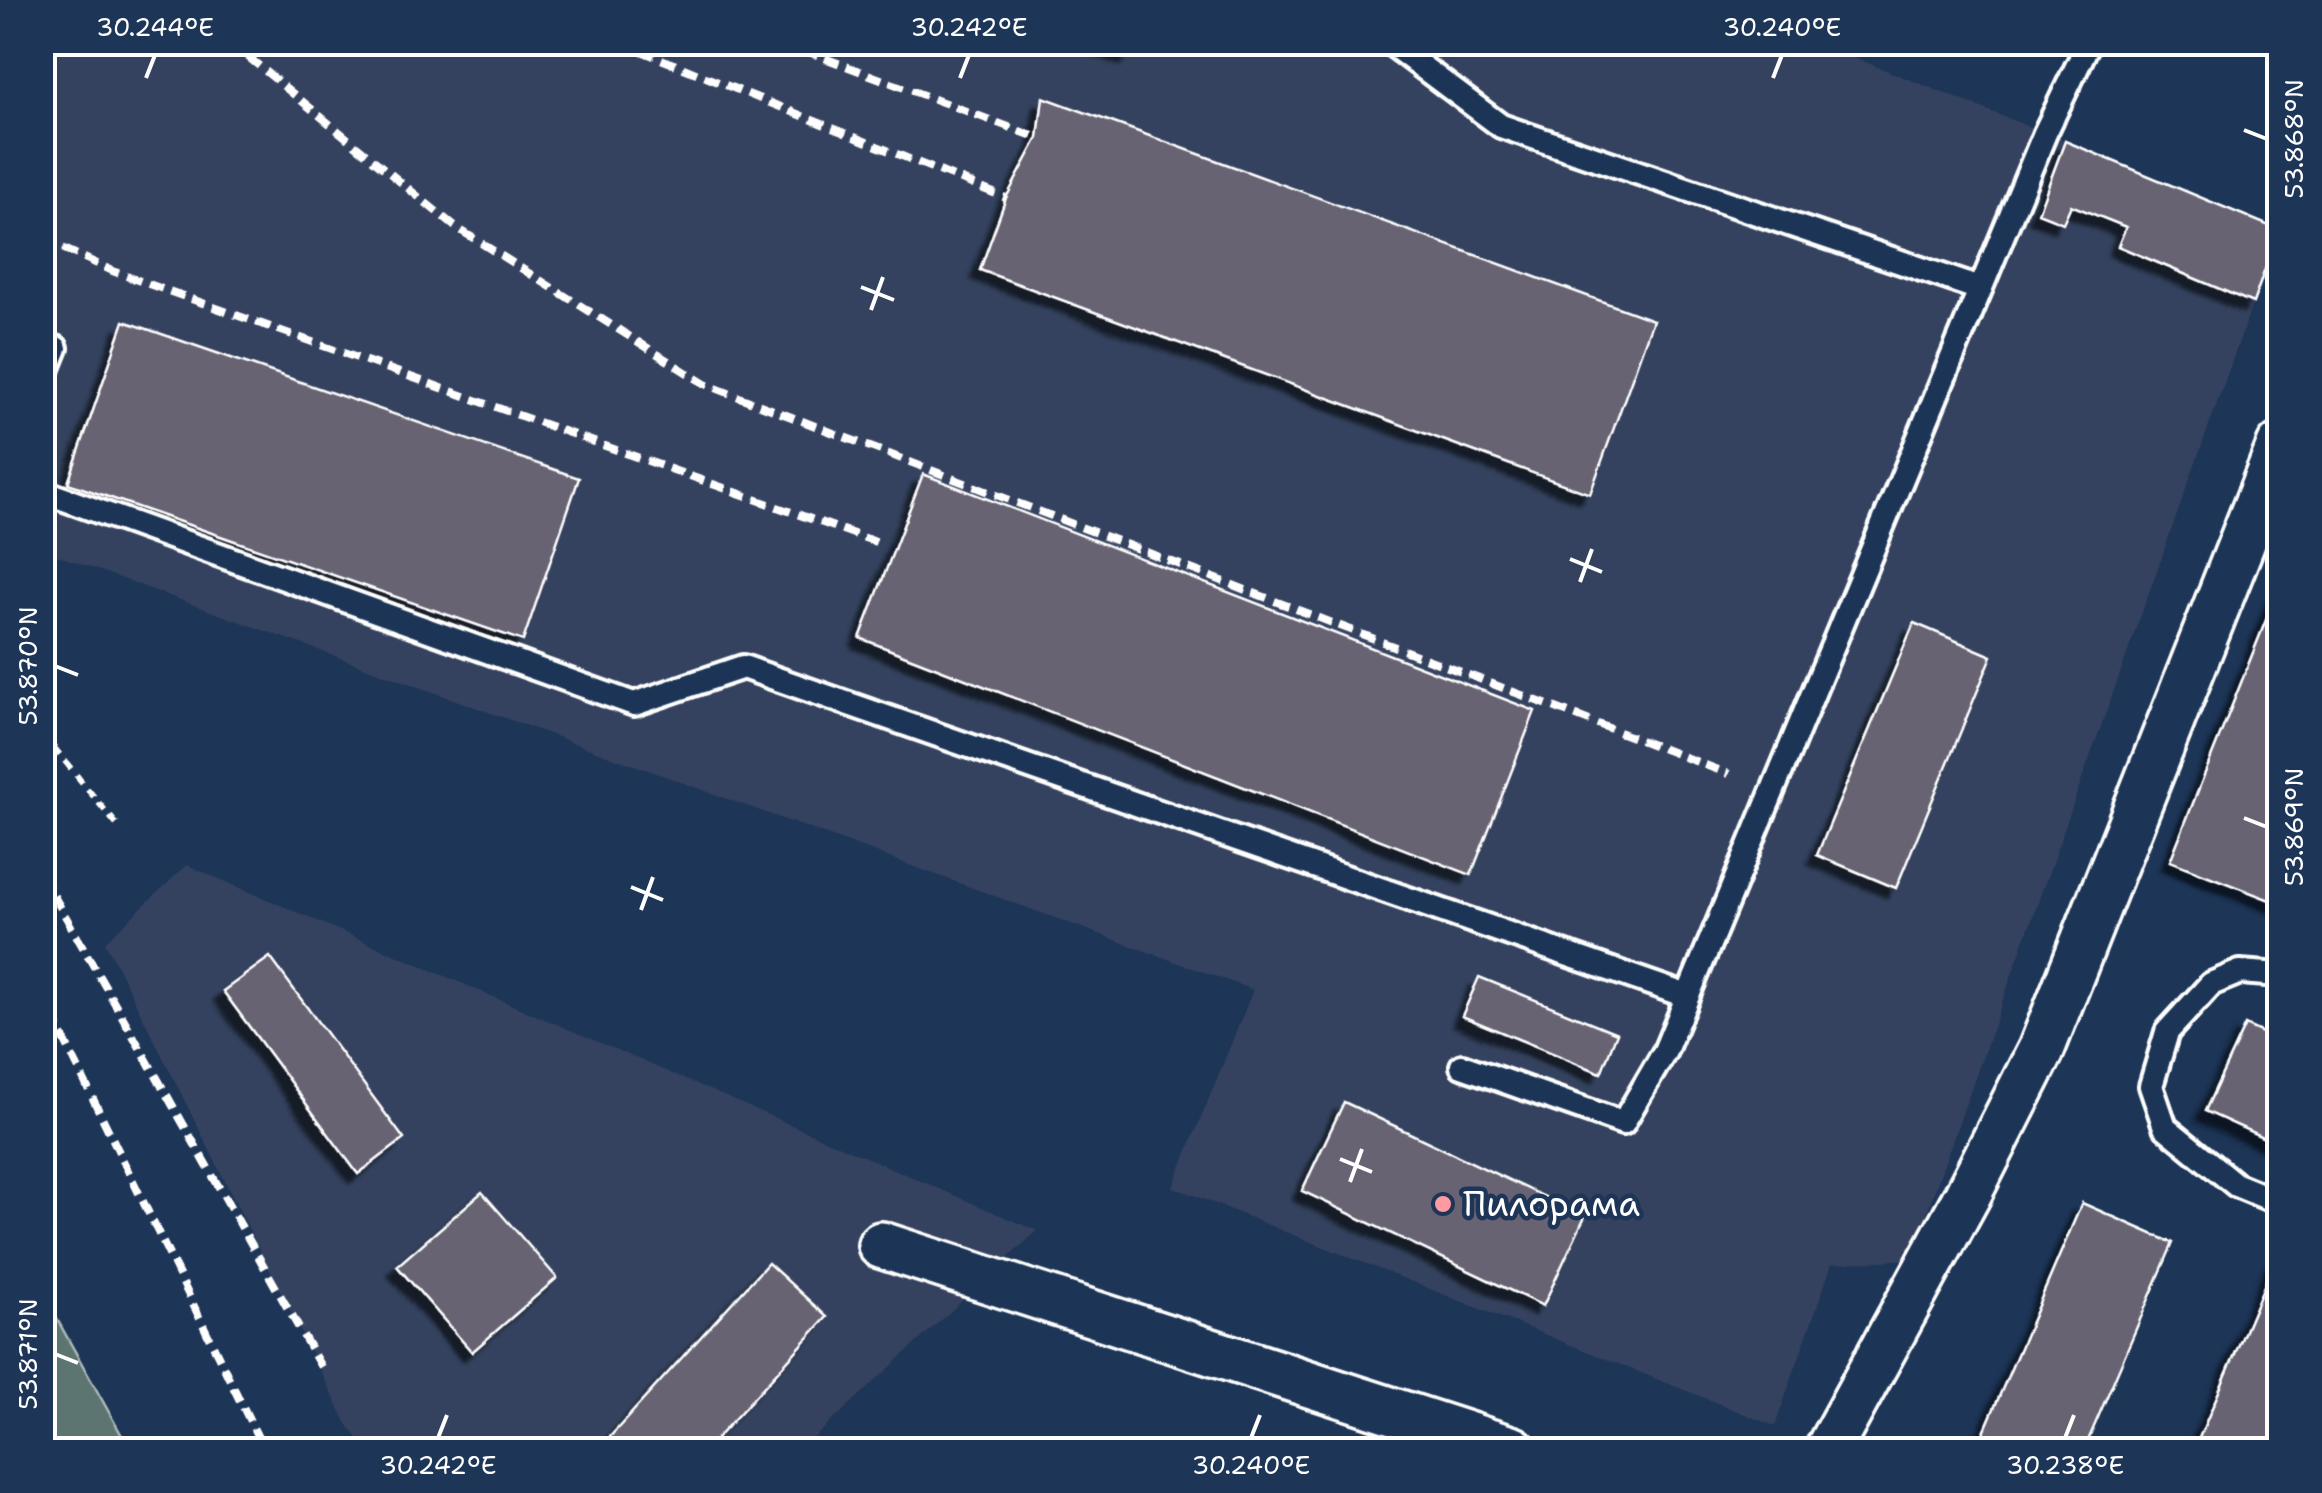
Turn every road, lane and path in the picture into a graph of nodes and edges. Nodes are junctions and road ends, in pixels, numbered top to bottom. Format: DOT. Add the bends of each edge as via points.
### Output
graph roads {
  1 [pos="1390,42"];
  2 [pos="2089,42"];
  3 [pos="1980,289"];
  4 [pos="56,348"];
  5 [pos="42,383"];
  6 [pos="2280,446"];
  7 [pos="42,491"];
  8 [pos="42,733"];
  9 [pos="121,830"];
  10 [pos="2280,975"];
  11 [pos="1687,996"];
  12 [pos="1462,1066"];
  13 [pos="2280,1203"];
  14 [pos="880,1244"];
  15 [pos="1513,1450"];
  16 [pos="1828,1450"];
  1 -- 3 [label="lane" via="1501,126"];
  2 -- 3 [label="lane"];
  3 -- 11 [label="lane"];
  4 -- 5 [label="lane"];
  6 -- 16 [label="street" via="2041,1050"];
  7 -- 11 [label="lane" via="634,704 743,667"];
  8 -- 9 [label="path"];
  10 -- 13 [label="lane" via="2240,972 2210,984 2167,1032 2151,1086 2166,1127 2236,1185"];
  11 -- 12 [label="lane" via="1623,1124"];
  14 -- 15 [label="street"];
}
